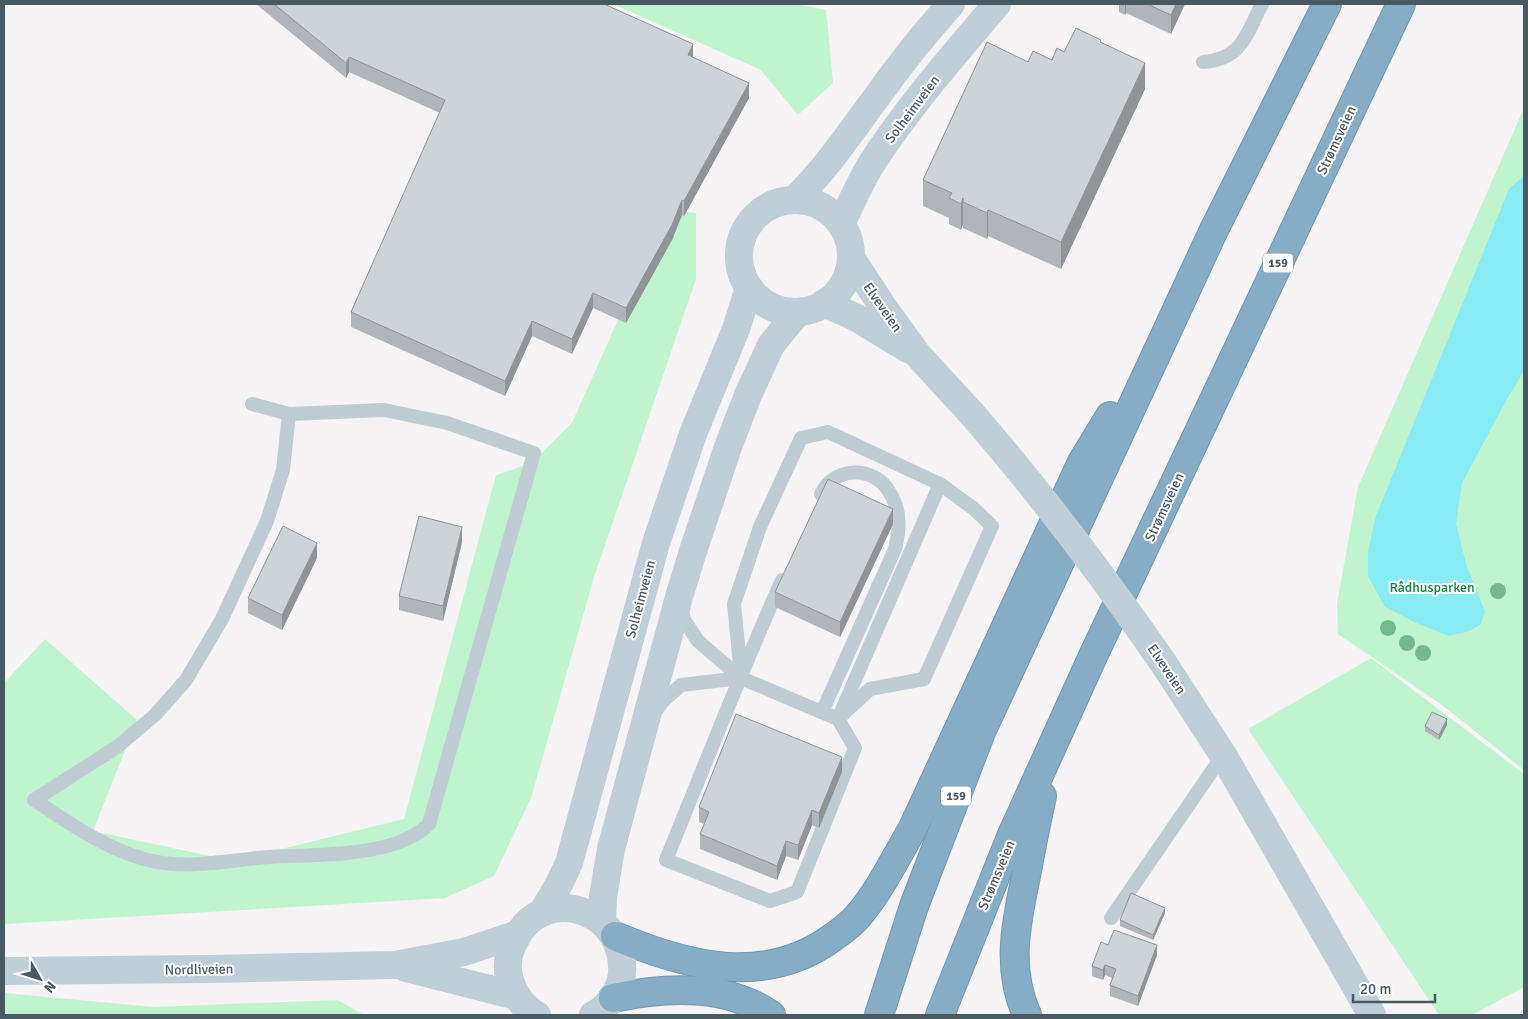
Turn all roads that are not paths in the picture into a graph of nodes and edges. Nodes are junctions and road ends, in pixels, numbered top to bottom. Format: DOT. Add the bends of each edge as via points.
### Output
graph roads {
  1 [pos="951,4"];
  2 [pos="997,4"];
  3 [pos="1262,4"];
  4 [pos="1328,4"];
  5 [pos="1400,4"];
  6 [pos="1202,62"];
  7 [pos="794,200"];
  8 [pos="841,224"];
  9 [pos="851,258"];
  10 [pos="749,288"];
  11 [pos="824,303"];
  12 [pos="1177,309"];
  13 [pos="798,312"];
  14 [pos="917,354"];
  15 [pos="252,404"];
  16 [pos="289,414"];
  17 [pos="940,484"];
  18 [pos="816,506"];
  19 [pos="788,568"];
  20 [pos="679,597"];
  21 [pos="741,678"];
  22 [pos="822,712"];
  23 [pos="838,718"];
  24 [pos="643,727"];
  25 [pos="1051,750"];
  26 [pos="1223,755"];
  27 [pos="542,913"];
  28 [pos="1111,918"];
  29 [pos="608,929"];
  30 [pos="518,934"];
  31 [pos="395,965"];
  32 [pos="4,971"];
  33 [pos="529,1010"];
  34 [pos="600,1010"];
  35 [pos="771,1015"];
  36 [pos="879,1015"];
  37 [pos="940,1015"];
  38 [pos="1027,1015"];
  39 [pos="1372,1015"];
  1 -- 7 [label="main road" via="903,60 829,163"];
  2 -- 8 [label="main road, Solheimveien" via="933,79 883,147"];
  3 -- 6 [label="lane" via="1241,44 1232,54 1218,61"];
  4 -- 12 [label="highway, 159"];
  5 -- 25 [label="highway, Strømsveien / 159"];
  7 -- 8 [label="main road" via="820,206"];
  7 -- 10 [label="main road" via="768,207 745,231 739,250 739,264"];
  8 -- 9 [label="main road"];
  9 -- 11 [label="main road" via="843,284"];
  9 -- 14 [label="main road, Elveveien"];
  10 -- 13 [label="main road" via="770,306"];
  10 -- 27 [label="main road, Solheimveien" via="736,329 692,434 661,525 569,863"];
  11 -- 13 [label="main road"];
  11 -- 14 [label="main road, Elveveien" via="857,318"];
  12 -- 29 [label="highway" via="1082,462 912,830 858,917 817,949 772,965 751,967 683,961 644,948"];
  12 -- 36 [label="highway, 159" via="981,732 918,897"];
  13 -- 20 [label="main road" via="771,345 748,395"];
  14 -- 26 [label="main road, Elveveien, bridge" via="1030,482 1089,558"];
  15 -- 16 [label="lane"];
  16 -- 16 [label="lane" via="384,410 447,423 534,454 429,824 424,830 398,843 353,852 206,864 145,860 87,834 34,800 117,747 156,716 186,680 222,619 267,521 283,470"];
  17 -- 21 [label="lane" via="828,432 801,438 760,527 734,604"];
  17 -- 23 [label="lane"];
  17 -- 23 [label="lane" via="992,526 924,679 870,689"];
  18 -- 22 [label="lane" via="831,480 852,472 866,474 890,491 900,520 895,549"];
  19 -- 21 [label="lane"];
  20 -- 21 [label="lane" via="684,620 698,641"];
  20 -- 24 [label="main road"];
  21 -- 22 [label="lane"];
  21 -- 23 [label="lane" via="666,860 770,902 797,892 855,748"];
  21 -- 24 [label="lane" via="681,685 663,701"];
  22 -- 23 [label="lane"];
  24 -- 29 [label="main road" via="611,849 603,898"];
  25 -- 37 [label="highway, Strømsveien / 159"];
  25 -- 38 [label="highway" via="1016,926 1016,979"];
  26 -- 28 [label="lane"];
  26 -- 39 [label="main road, Elveveien"];
  27 -- 29 [label="main road" via="554,909 579,910 591,914"];
  27 -- 30 [label="main road" via="532,918"];
  29 -- 34 [label="main road" via="621,952 623,968 620,984"];
  30 -- 31 [label="main road, Nordliveien" via="464,952"];
  30 -- 33 [label="main road" via="508,958 508,972 511,985"];
  31 -- 32 [label="main road, Nordliveien"];
  31 -- 33 [label="main road, Nordliveien"];
  34 -- 35 [label="highway" via="653,992 677,990 721,993 757,1005"];
}
